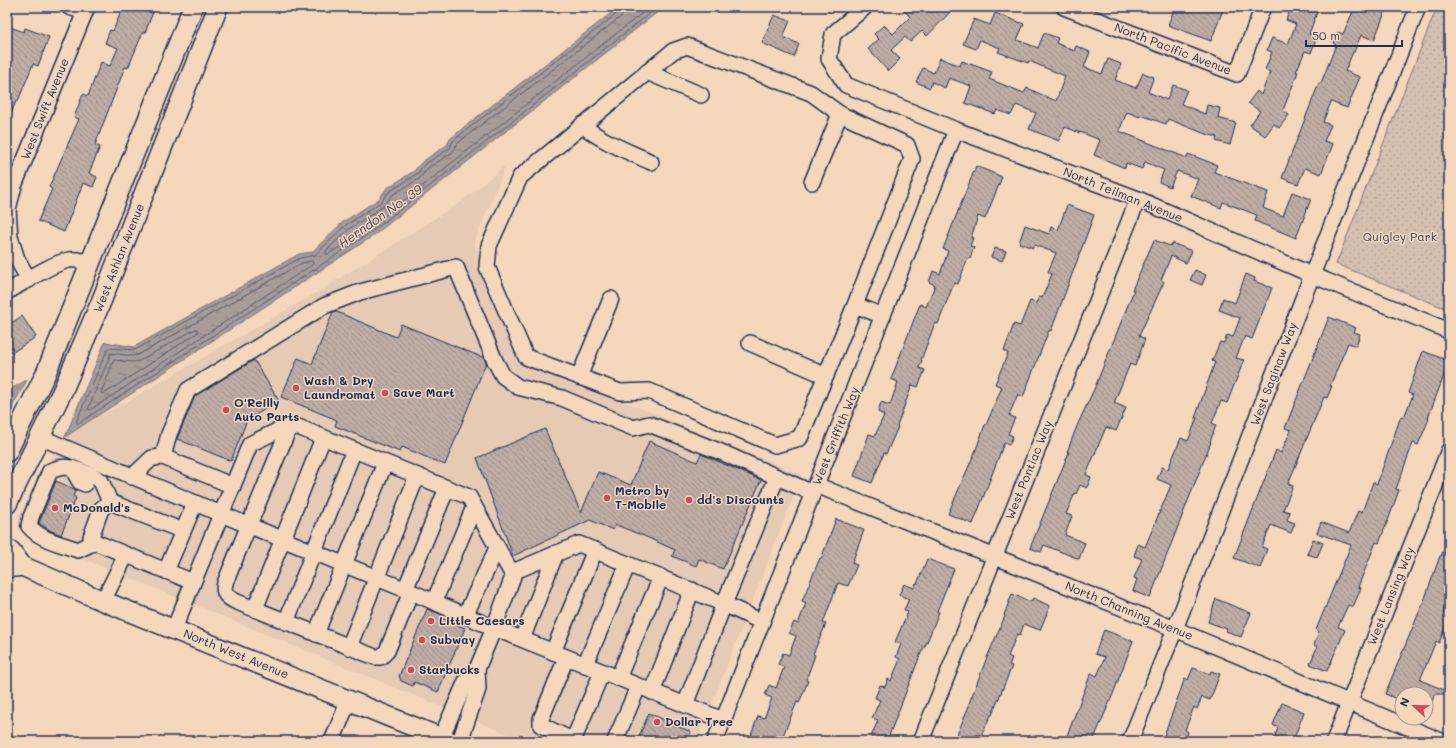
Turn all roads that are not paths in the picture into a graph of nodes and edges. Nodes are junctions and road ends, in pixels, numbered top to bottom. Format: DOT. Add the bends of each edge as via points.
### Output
graph roads {
  1 [pos="69,7"];
  2 [pos="193,7"];
  3 [pos="218,7"];
  4 [pos="866,7"];
  5 [pos="1064,7"];
  6 [pos="1263,7"];
  7 [pos="1418,7"];
  8 [pos="86,10"];
  9 [pos="174,54"];
  10 [pos="647,72"];
  11 [pos="701,94"];
  12 [pos="840,114"];
  13 [pos="582,125"];
  14 [pos="956,130"];
  15 [pos="651,162"];
  16 [pos="812,182"];
  17 [pos="1138,199"];
  18 [pos="142,200"];
  19 [pos="91,264"];
  20 [pos="1312,275"];
  21 [pos="29,280"];
  22 [pos="7,292"];
  23 [pos="611,299"];
  24 [pos="855,305"];
  25 [pos="883,316"];
  26 [pos="1449,331"];
  27 [pos="750,343"];
  28 [pos="579,376"];
  29 [pos="826,376"];
  30 [pos="63,390"];
  31 [pos="289,428"];
  32 [pos="40,437"];
  33 [pos="323,438"];
  34 [pos="354,450"];
  35 [pos="1449,450"];
  36 [pos="7,452"];
  37 [pos="164,457"];
  38 [pos="385,463"];
  39 [pos="417,476"];
  40 [pos="132,477"];
  41 [pos="776,477"];
  42 [pos="233,486"];
  43 [pos="447,488"];
  44 [pos="814,489"];
  45 [pos="108,498"];
  46 [pos="7,504"];
  47 [pos="195,504"];
  48 [pos="474,507"];
  49 [pos="221,514"];
  50 [pos="248,526"];
  51 [pos="183,531"];
  52 [pos="282,539"];
  53 [pos="95,542"];
  54 [pos="497,548"];
  55 [pos="7,549"];
  56 [pos="595,550"];
  57 [pos="313,552"];
  58 [pos="556,553"];
  59 [pos="126,555"];
  60 [pos="994,558"];
  61 [pos="628,564"];
  62 [pos="344,565"];
  63 [pos="15,567"];
  64 [pos="166,571"];
  65 [pos="515,571"];
  66 [pos="661,577"];
  67 [pos="376,578"];
  68 [pos="193,582"];
  69 [pos="692,590"];
  70 [pos="408,591"];
  71 [pos="103,601"];
  72 [pos="434,602"];
  73 [pos="724,604"];
  74 [pos="254,609"];
  75 [pos="466,616"];
  76 [pos="286,622"];
  77 [pos="762,622"];
  78 [pos="494,628"];
  79 [pos="174,629"];
  80 [pos="1175,629"];
  81 [pos="316,634"];
  82 [pos="522,639"];
  83 [pos="349,647"];
  84 [pos="560,655"];
  85 [pos="585,665"];
  86 [pos="477,669"];
  87 [pos="602,672"];
  88 [pos="618,678"];
  89 [pos="645,689"];
  90 [pos="349,700"];
  91 [pos="1348,703"];
  92 [pos="685,705"];
  93 [pos="723,720"];
  94 [pos="445,739"];
  95 [pos="332,741"];
  96 [pos="460,741"];
  97 [pos="573,741"];
  98 [pos="615,741"];
  99 [pos="714,741"];
  100 [pos="921,741"];
  101 [pos="1130,741"];
  102 [pos="1334,741"];
  103 [pos="1441,741"];
  1 -- 8 [label="street"];
  2 -- 9 [label="main road, West Ashlan Avenue"];
  3 -- 18 [label="main road, West Ashlan Avenue"];
  4 -- 14 [label="street, North Teilman Avenue" via="832,34 829,59 846,85"];
  5 -- 6 [label="street, North Pacific Avenue" via="1237,74"];
  7 -- 20 [label="street, West Saginaw Way"];
  8 -- 21 [label="street, West Swift Avenue" via="14,186 8,209 10,237 17,260"];
  9 -- 18 [label="main road" via="160,120 136,181 136,189"];
  9 -- 19 [label="main road, West Ashlan Avenue"];
  10 -- 11 [label="street"];
  10 -- 12 [label="street" via="673,51 687,46 811,93"];
  10 -- 13 [label="street"];
  12 -- 16 [label="street"];
  12 -- 24 [label="street" via="907,145 912,159"];
  13 -- 15 [label="street" via="608,143"];
  13 -- 28 [label="street" via="520,176 489,246 487,267 526,357"];
  14 -- 17 [label="street, North Teilman Avenue"];
  14 -- 25 [label="street, West Griffith Way"];
  17 -- 20 [label="street, North Teilman Avenue"];
  17 -- 60 [label="street, West Pontiac Way"];
  18 -- 30 [label="main road, West Ashlan Avenue"];
  19 -- 21 [label="street" via="69,260"];
  19 -- 30 [label="main road" via="96,275 96,283 77,332"];
  19 -- 36 [label="main road, West Ashlan Avenue" via="46,373"];
  20 -- 26 [label="street, North Teilman Avenue"];
  20 -- 80 [label="street, West Saginaw Way"];
  21 -- 22 [label="street"];
  23 -- 28 [label="street"];
  24 -- 25 [label="street"];
  24 -- 29 [label="street"];
  25 -- 44 [label="street, West Griffith Way"];
  27 -- 29 [label="street"];
  28 -- 29 [label="street" via="620,392 649,391 775,445 800,438"];
  30 -- 32 [label="main road, West Ashlan Avenue"];
  31 -- 33 [label="street" via="298,427"];
  31 -- 42 [label="street" via="281,429 250,444"];
  31 -- 50 [label="street"];
  32 -- 40 [label="street"];
  32 -- 46 [label="main road, West Ashlan Avenue"];
  33 -- 34 [label="street"];
  33 -- 52 [label="street"];
  34 -- 38 [label="street"];
  34 -- 57 [label="street"];
  35 -- 91 [label="street, West Lansing Way"];
  37 -- 40 [label="street" via="152,458"];
  37 -- 41 [label="street, North Channing Avenue" via="168,434 188,390 324,306 360,292 456,267 503,376 518,387 562,398 633,428 649,424 722,452"];
  37 -- 42 [label="street"];
  38 -- 39 [label="street"];
  38 -- 62 [label="street"];
  39 -- 43 [label="street"];
  39 -- 67 [label="street"];
  40 -- 47 [label="street"];
  41 -- 44 [label="street, North Channing Avenue"];
  41 -- 73 [label="street"];
  42 -- 49 [label="street"];
  43 -- 48 [label="street" via="469,497"];
  43 -- 70 [label="street"];
  44 -- 60 [label="street, North Channing Avenue"];
  44 -- 77 [label="street, West Griffith Way"];
  45 -- 51 [label="street"];
  45 -- 53 [label="street" via="101,509 91,537"];
  45 -- 53 [label="street" via="72,468 61,466 50,471 31,517 29,526 33,531 78,550"];
  47 -- 49 [label="street"];
  47 -- 51 [label="street"];
  48 -- 54 [label="street"];
  48 -- 72 [label="street"];
  49 -- 50 [label="street"];
  49 -- 68 [label="street"];
  50 -- 52 [label="street"];
  50 -- 74 [label="street" via="223,589 230,599"];
  51 -- 64 [label="street"];
  52 -- 57 [label="street"];
  52 -- 74 [label="street"];
  53 -- 59 [label="street"];
  54 -- 65 [label="street" via="510,570"];
  54 -- 75 [label="street"];
  55 -- 63 [label="main road, North West Avenue" via="11,551"];
  56 -- 58 [label="street" via="579,544"];
  56 -- 61 [label="street"];
  56 -- 84 [label="street"];
  57 -- 62 [label="street"];
  57 -- 76 [label="street"];
  58 -- 65 [label="street"];
  58 -- 82 [label="street"];
  59 -- 64 [label="street"];
  59 -- 71 [label="street"];
  60 -- 80 [label="street, North Channing Avenue"];
  60 -- 100 [label="street, West Pontiac Way"];
  61 -- 66 [label="street"];
  61 -- 85 [label="street"];
  62 -- 67 [label="street"];
  62 -- 81 [label="street"];
  63 -- 71 [label="main road, North West Avenue"];
  64 -- 68 [label="street"];
  65 -- 78 [label="street"];
  66 -- 69 [label="street"];
  66 -- 88 [label="street"];
  67 -- 70 [label="street"];
  67 -- 83 [label="street"];
  68 -- 79 [label="street"];
  69 -- 73 [label="street"];
  69 -- 89 [label="street"];
  70 -- 72 [label="street"];
  70 -- 83 [label="street" via="391,642 381,656 375,657"];
  71 -- 79 [label="main road, North West Avenue"];
  72 -- 75 [label="street"];
  73 -- 77 [label="street"];
  73 -- 92 [label="street"];
  74 -- 76 [label="street"];
  75 -- 78 [label="street"];
  76 -- 81 [label="street"];
  77 -- 93 [label="street, West Griffith Way"];
  78 -- 82 [label="street"];
  78 -- 86 [label="street"];
  79 -- 90 [label="main road, North West Avenue"];
  80 -- 91 [label="street, North Channing Avenue"];
  80 -- 101 [label="street, West Saginaw Way"];
  81 -- 83 [label="street"];
  82 -- 84 [label="street"];
  84 -- 85 [label="street"];
  84 -- 97 [label="street" via="541,725"];
  85 -- 87 [label="street"];
  86 -- 94 [label="street" via="467,679"];
  86 -- 96 [label="street" via="478,689"];
  87 -- 88 [label="street"];
  87 -- 97 [label="street"];
  88 -- 89 [label="street"];
  89 -- 92 [label="street"];
  89 -- 98 [label="street"];
  90 -- 94 [label="main road, North West Avenue"];
  90 -- 95 [label="street"];
  91 -- 102 [label="street, West Lansing Way"];
  91 -- 103 [label="street, North Channing Avenue"];
  92 -- 93 [label="street"];
  93 -- 99 [label="street, West Griffith Way"];
}
